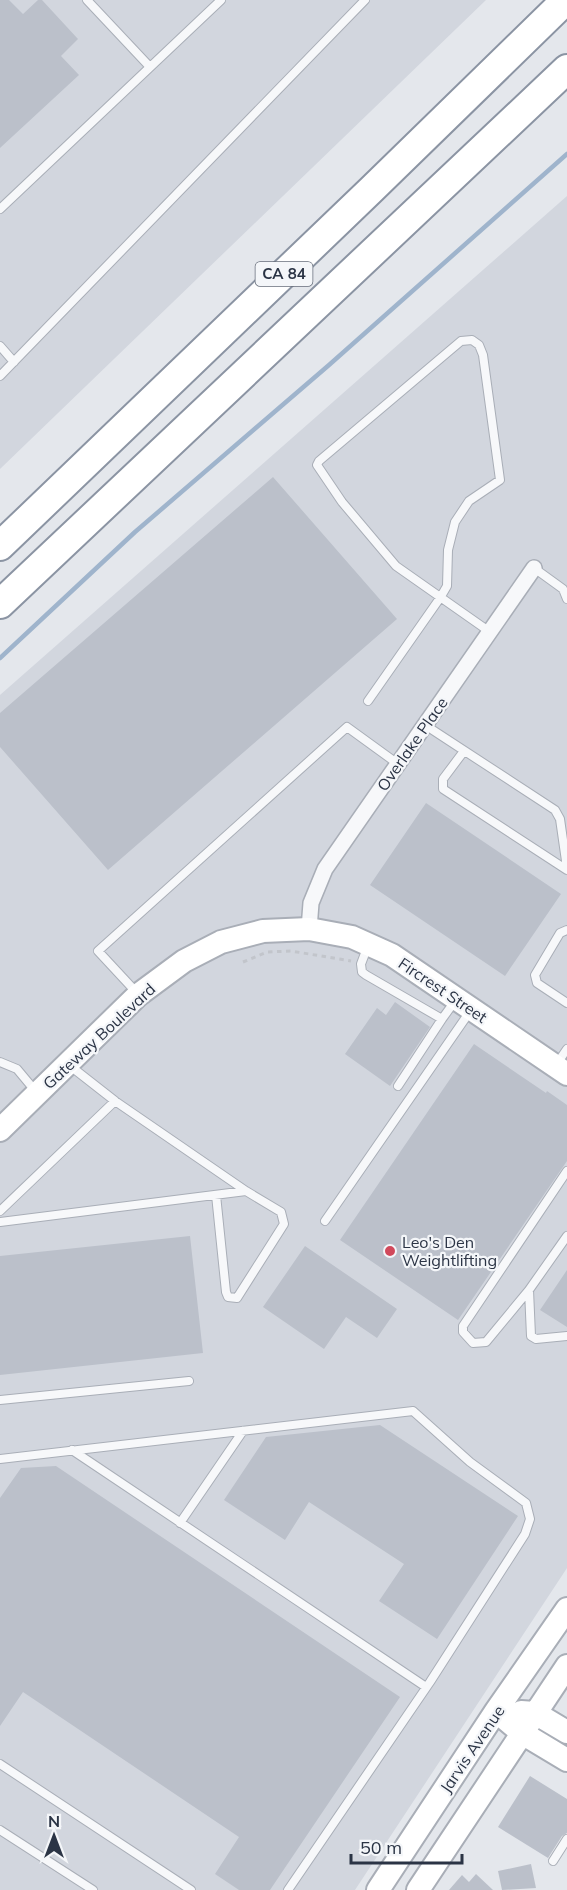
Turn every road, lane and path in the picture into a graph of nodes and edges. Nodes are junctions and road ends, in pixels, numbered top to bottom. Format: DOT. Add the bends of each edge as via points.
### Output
graph roads {
  1 [pos="87,0"];
  2 [pos="221,0"];
  3 [pos="365,0"];
  4 [pos="541,0"];
  5 [pos="566,0"];
  6 [pos="150,67"];
  7 [pos="567,69"];
  8 [pos="0,209"];
  9 [pos="0,346"];
  10 [pos="14,362"];
  11 [pos="0,376"];
  12 [pos="0,527"];
  13 [pos="0,546"];
  14 [pos="534,568"];
  15 [pos="440,598"];
  16 [pos="567,599"];
  17 [pos="0,604"];
  18 [pos="490,632"];
  19 [pos="368,701"];
  20 [pos="425,725"];
  21 [pos="464,751"];
  22 [pos="398,764"];
  23 [pos="567,869"];
  24 [pos="309,929"];
  25 [pos="567,930"];
  26 [pos="365,953"];
  27 [pos="243,962"];
  28 [pos="138,994"];
  29 [pos="567,1003"];
  30 [pos="464,1004"];
  31 [pos="442,1019"];
  32 [pos="0,1062"];
  33 [pos="563,1063"];
  34 [pos="68,1064"];
  35 [pos="398,1086"];
  36 [pos="38,1094"];
  37 [pos="115,1101"];
  38 [pos="0,1130"];
  39 [pos="567,1171"];
  40 [pos="246,1191"];
  41 [pos="216,1195"];
  42 [pos="0,1211"];
  43 [pos="325,1221"];
  44 [pos="0,1222"];
  45 [pos="567,1236"];
  46 [pos="529,1290"];
  47 [pos="567,1336"];
  48 [pos="189,1381"];
  49 [pos="0,1400"];
  50 [pos="243,1431"];
  51 [pos="72,1450"];
  52 [pos="0,1459"];
  53 [pos="180,1523"];
  54 [pos="567,1610"];
  55 [pos="567,1666"];
  56 [pos="426,1687"];
  57 [pos="496,1711"];
  58 [pos="535,1713"];
  59 [pos="567,1732"];
  60 [pos="522,1733"];
  61 [pos="567,1760"];
  62 [pos="0,1764"];
  63 [pos="0,1830"];
  64 [pos="567,1839"];
  65 [pos="553,1861"];
  66 [pos="93,1890"];
  67 [pos="191,1890"];
  68 [pos="288,1890"];
  69 [pos="378,1890"];
  70 [pos="418,1890"];
  1 -- 6 [label="lane"];
  2 -- 6 [label="lane"];
  3 -- 10 [label="lane"];
  4 -- 12 [label="highway, CA 84"];
  5 -- 13 [label="highway, CA 84"];
  6 -- 8 [label="lane"];
  7 -- 17 [label="highway, CA 84"];
  9 -- 10 [label="lane"];
  10 -- 11 [label="lane"];
  14 -- 16 [label="lane" via="563,589"];
  14 -- 18 [label="street, Overlake Place"];
  15 -- 15 [label="lane" via="396,566 342,502 317,465 461,341 472,340 483,355 501,480 469,501 455,522 448,550 447,586"];
  15 -- 18 [label="lane"];
  15 -- 19 [label="lane"];
  18 -- 20 [label="street, Overlake Place"];
  20 -- 21 [label="lane"];
  20 -- 22 [label="street, Overlake Place"];
  21 -- 23 [label="lane" via="555,810 560,819"];
  21 -- 23 [label="lane" via="443,778 443,789"];
  22 -- 24 [label="street, Overlake Place" via="325,869 311,903"];
  22 -- 28 [label="lane" via="347,727 98,951"];
  24 -- 26 [label="street, Fircrest Street" via="352,937"];
  24 -- 28 [label="street, Gateway Boulevard" via="263,931 221,942 184,961"];
  25 -- 29 [label="lane" via="560,933 535,975 537,984"];
  26 -- 27 [label="path" via="351,961 291,951 267,952"];
  26 -- 30 [label="street, Fircrest Street" via="393,955"];
  26 -- 31 [label="lane" via="361,969 366,975"];
  28 -- 34 [label="street, Gateway Boulevard"];
  30 -- 31 [label="lane"];
  30 -- 33 [label="street, Fircrest Street"];
  30 -- 43 [label="lane"];
  31 -- 35 [label="lane"];
  32 -- 36 [label="lane" via="17,1069"];
  34 -- 36 [label="street, Gateway Boulevard"];
  34 -- 37 [label="lane"];
  36 -- 38 [label="street, Gateway Boulevard"];
  37 -- 40 [label="lane"];
  37 -- 42 [label="lane"];
  39 -- 46 [label="lane" via="463,1332 473,1343 486,1342"];
  40 -- 41 [label="lane"];
  40 -- 41 [label="lane" via="281,1212 284,1224 234,1299 226,1293"];
  41 -- 44 [label="lane"];
  45 -- 46 [label="lane"];
  46 -- 47 [label="lane" via="531,1336"];
  48 -- 49 [label="lane"];
  50 -- 51 [label="lane"];
  50 -- 53 [label="lane"];
  50 -- 56 [label="lane" via="412,1411 470,1462 526,1503 530,1519 525,1534"];
  51 -- 52 [label="lane"];
  51 -- 53 [label="lane"];
  53 -- 56 [label="lane"];
  54 -- 57 [label="street, Jarvis Avenue"];
  55 -- 58 [label="street, Jarvis Avenue"];
  56 -- 68 [label="lane"];
  57 -- 58 [label="street"];
  57 -- 60 [label="street"];
  57 -- 69 [label="street, Jarvis Avenue"];
  58 -- 59 [label="street"];
  58 -- 60 [label="street, Jarvis Avenue"];
  60 -- 61 [label="street"];
  60 -- 70 [label="street, Jarvis Avenue"];
  62 -- 67 [label="lane"];
  63 -- 66 [label="lane"];
  64 -- 65 [label="lane"];
}
